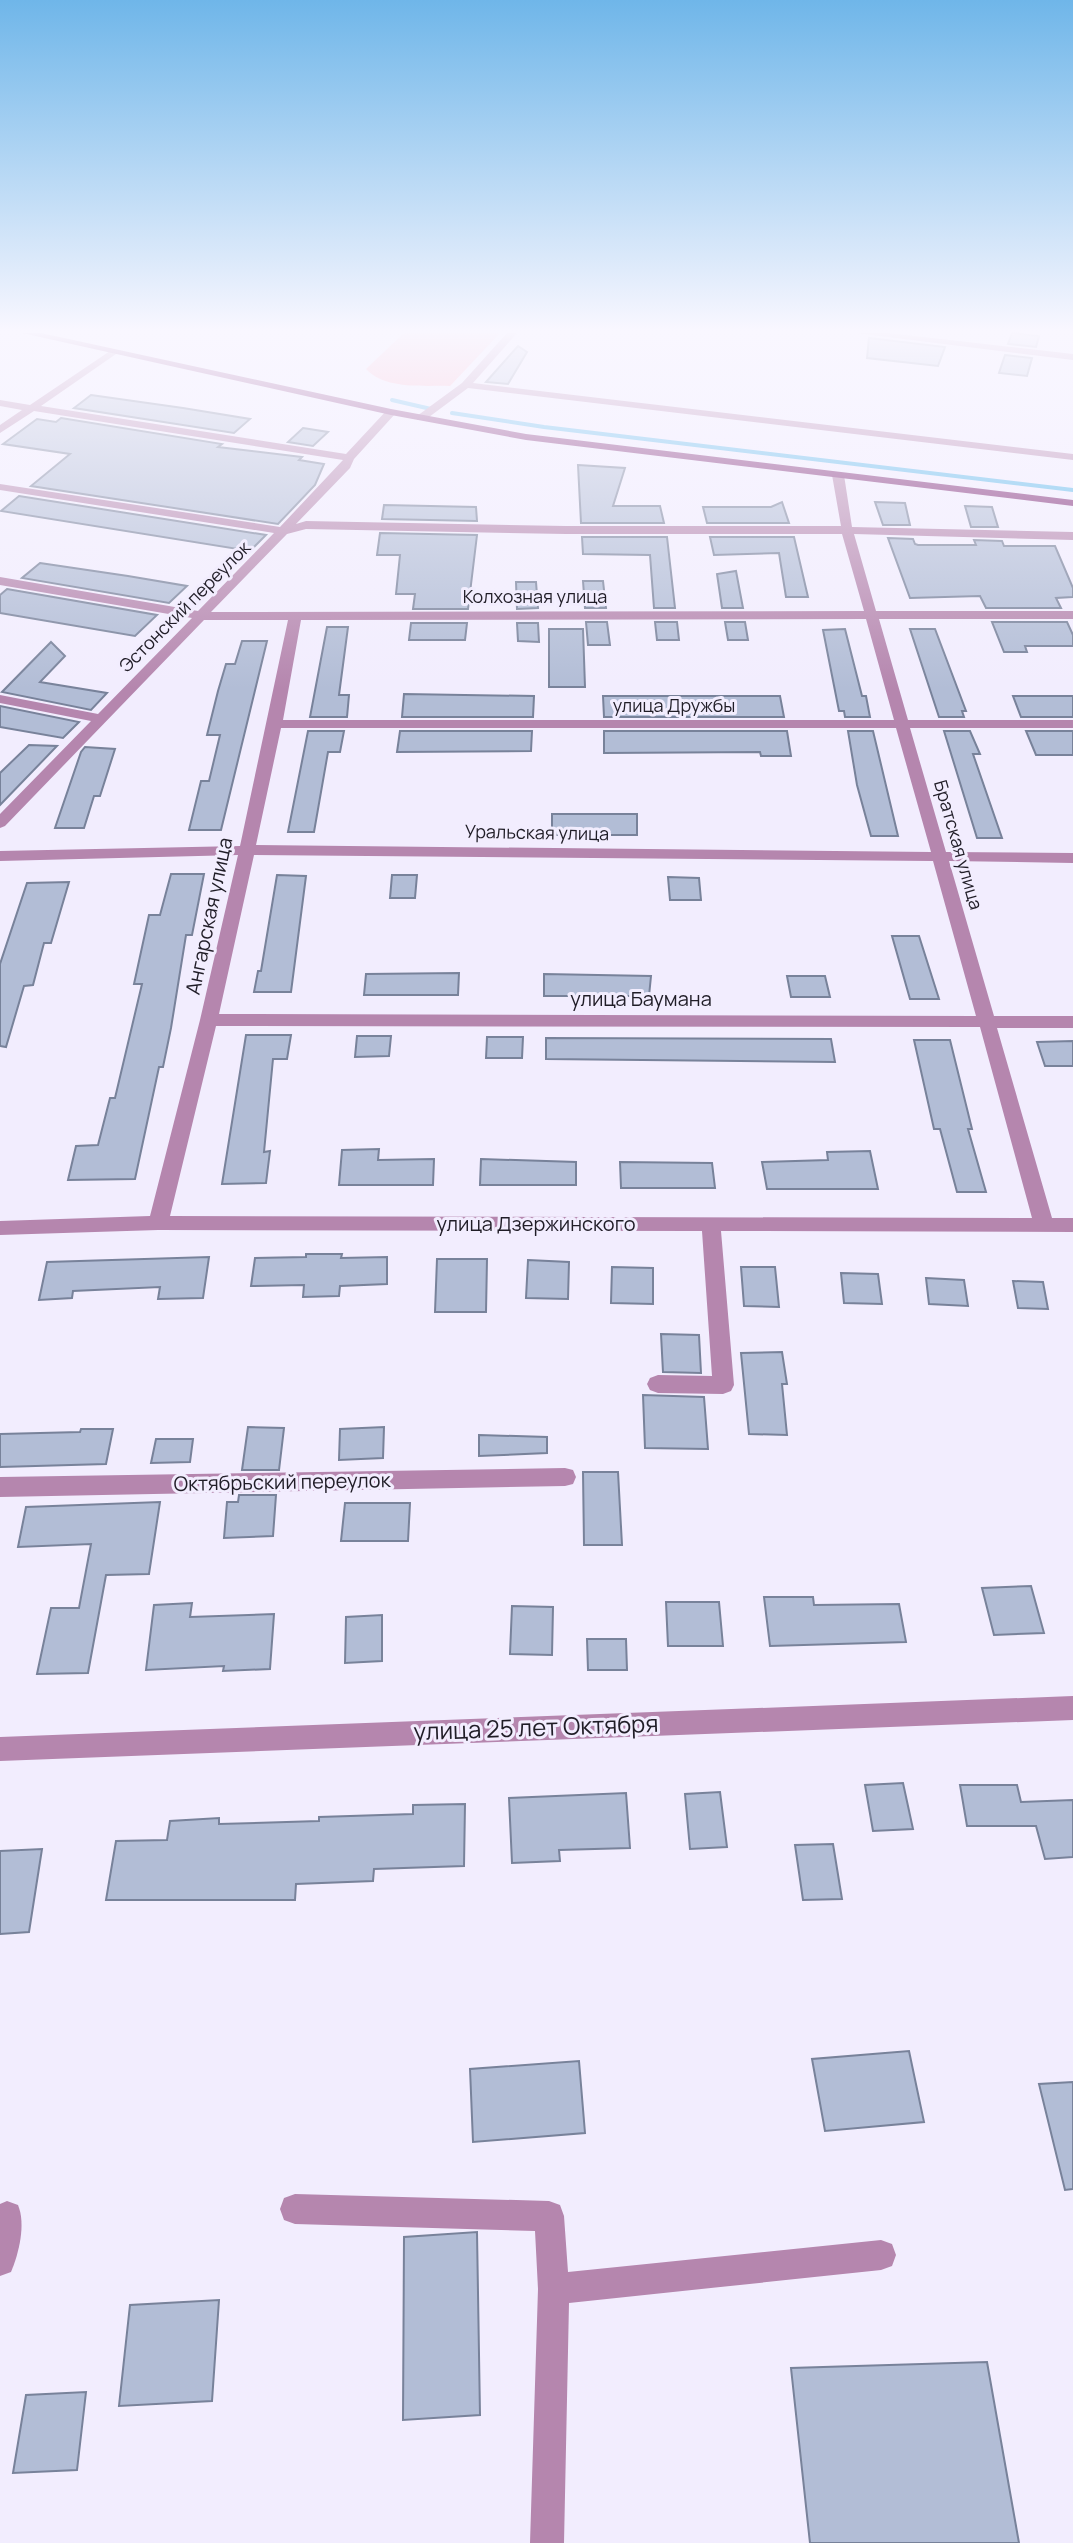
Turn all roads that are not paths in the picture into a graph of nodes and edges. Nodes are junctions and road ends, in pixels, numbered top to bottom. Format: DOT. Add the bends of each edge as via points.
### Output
graph roads {
  1 [pos="310,452"];
  2 [pos="355,452"];
  3 [pos="646,452"];
  4 [pos="1028,452"];
  5 [pos="1073,457"];
  6 [pos="349,458"];
  7 [pos="838,475"];
  8 [pos="0,487"];
  9 [pos="1073,503"];
  10 [pos="847,530"];
  11 [pos="284,531"];
  12 [pos="1073,536"];
  13 [pos="0,581"];
  14 [pos="871,615"];
  15 [pos="1073,615"];
  16 [pos="204,616"];
  17 [pos="295,616"];
  18 [pos="0,699"];
  19 [pos="99,718"];
  20 [pos="275,724"];
  21 [pos="901,724"];
  22 [pos="1073,724"];
  23 [pos="0,823"];
  24 [pos="245,850"];
  25 [pos="0,856"];
  26 [pos="941,857"];
  27 [pos="1073,858"];
  28 [pos="209,1020"];
  29 [pos="987,1022"];
  30 [pos="1073,1022"];
  31 [pos="158,1223"];
  32 [pos="711,1224"];
  33 [pos="1044,1224"];
  34 [pos="1073,1225"];
  35 [pos="0,1228"];
  36 [pos="658,1384"];
  37 [pos="565,1477"];
  38 [pos="0,1487"];
  39 [pos="1073,1708"];
  40 [pos="0,1749"];
  41 [pos="295,2209"];
  42 [pos="7,2216"];
  43 [pos="881,2255"];
  44 [pos="0,2261"];
  45 [pos="554,2289"];
  46 [pos="547,2543"];
  1 -- 6 [label="street"];
  2 -- 6 [label="street, Эстонский переулок"];
  3 -- 7 [label="main road"];
  4 -- 5 [label="street"];
  6 -- 11 [label="street, Эстонский переулок"];
  7 -- 9 [label="main road"];
  7 -- 10 [label="street, Братская улица"];
  8 -- 11 [label="street"];
  10 -- 11 [label="street" via="306,525"];
  10 -- 12 [label="street"];
  10 -- 14 [label="street, Братская улица"];
  11 -- 16 [label="street, Эстонский переулок"];
  13 -- 16 [label="street, Колхозная улица"];
  14 -- 15 [label="street, Колхозная улица"];
  14 -- 17 [label="street, Колхозная улица"];
  14 -- 21 [label="street, Братская улица"];
  16 -- 17 [label="street, Колхозная улица"];
  16 -- 19 [label="street, Эстонский переулок"];
  17 -- 20 [label="street, Ангарская улица"];
  18 -- 19 [label="street"];
  19 -- 23 [label="street, Эстонский переулок"];
  20 -- 21 [label="street, улица Дружбы"];
  20 -- 24 [label="street, Ангарская улица"];
  21 -- 22 [label="street, улица Дружбы"];
  21 -- 26 [label="street, Братская улица"];
  24 -- 25 [label="street, Уральская улица"];
  24 -- 26 [label="street, Уральская улица"];
  24 -- 28 [label="street, Ангарская улица"];
  26 -- 27 [label="street, Уральская улица"];
  26 -- 29 [label="street, Братская улица"];
  28 -- 29 [label="street, улица Баумана"];
  28 -- 31 [label="street, Ангарская улица"];
  29 -- 30 [label="street, улица Баумана"];
  29 -- 33 [label="street, Братская улица"];
  31 -- 32 [label="street, улица Дзержинского"];
  31 -- 35 [label="street, улица Дзержинского"];
  32 -- 33 [label="street, улица Дзержинского"];
  32 -- 36 [label="street" via="723,1385"];
  33 -- 34 [label="street, улица Дзержинского"];
  37 -- 38 [label="street, Октябрьский переулок"];
  39 -- 40 [label="street, улица 25 лет Октября"];
  41 -- 45 [label="street" via="549,2216"];
  42 -- 44 [label="street"];
  43 -- 45 [label="street"];
  45 -- 46 [label="street"];
}
